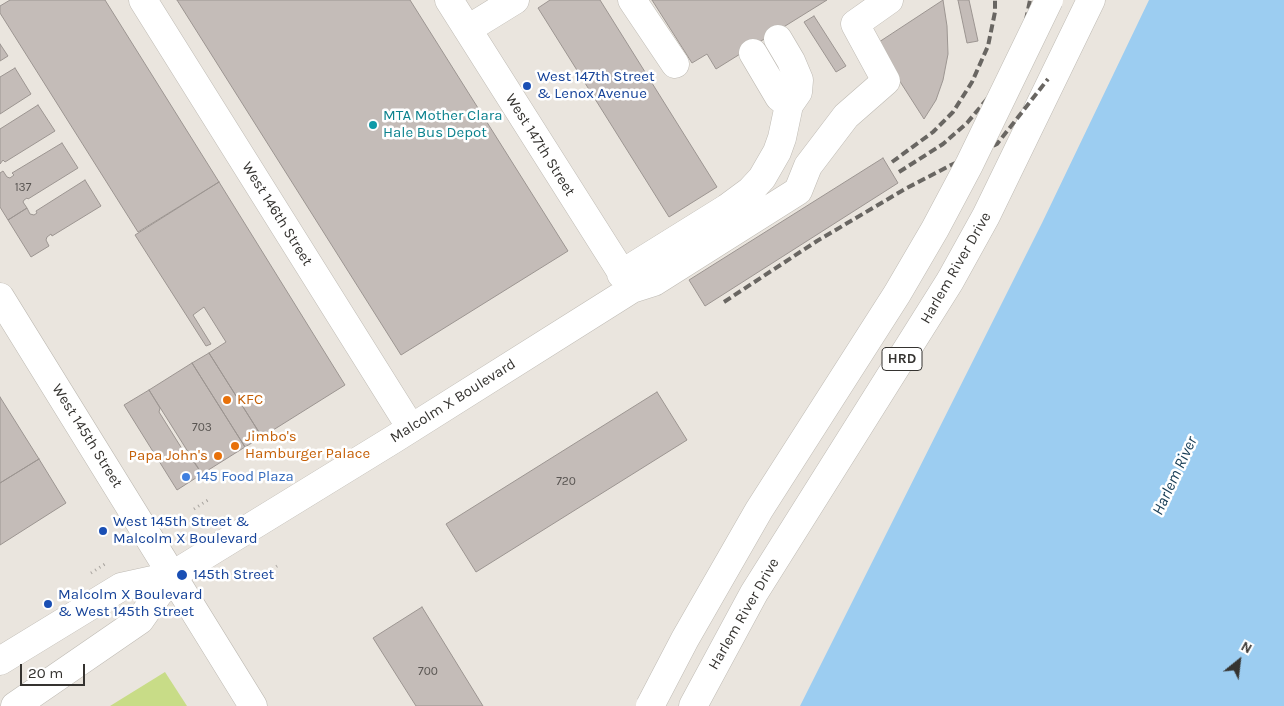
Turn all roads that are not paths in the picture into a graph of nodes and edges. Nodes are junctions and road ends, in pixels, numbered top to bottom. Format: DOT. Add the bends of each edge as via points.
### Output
graph roads {
  1 [pos="143,0"];
  2 [pos="449,0"];
  3 [pos="514,0"];
  4 [pos="632,0"];
  5 [pos="889,0"];
  6 [pos="1049,0"];
  7 [pos="1091,0"];
  8 [pos="468,29"];
  9 [pos="778,39"];
  10 [pos="753,53"];
  11 [pos="675,64"];
  12 [pos="788,105"];
  13 [pos="626,281"];
  14 [pos="0,297"];
  15 [pos="411,428"];
  16 [pos="171,576"];
  17 [pos="0,661"];
  18 [pos="15,706"];
  19 [pos="253,706"];
  20 [pos="650,706"];
  21 [pos="692,706"];
  1 -- 15 [label="main road, West 146th Street"];
  2 -- 8 [label="main road, West 147th Street"];
  3 -- 8 [label="main road"];
  4 -- 11 [label="main road"];
  5 -- 13 [label="main road" via="854,24 886,81 846,116 808,166 798,191 654,282"];
  6 -- 20 [label="main road, HRD, bridge" via="935,229 750,526"];
  7 -- 21 [label="main road, Harlem River Drive / HRD" via="986,216 950,282 754,593"];
  8 -- 13 [label="main road, West 147th Street"];
  9 -- 12 [label="main road" via="799,80 798,92"];
  10 -- 12 [label="main road" via="779,97"];
  12 -- 13 [label="main road" via="782,138 762,178 750,191"];
  13 -- 15 [label="main road, Malcolm X Boulevard"];
  14 -- 16 [label="main road, West 145th Street"];
  15 -- 16 [label="main road, Malcolm X Boulevard"];
  16 -- 17 [label="main road, Malcolm X Boulevard" via="121,587"];
  16 -- 18 [label="main road, Malcolm X Boulevard" via="140,620"];
  16 -- 19 [label="main road, West 145th Street"];
}
